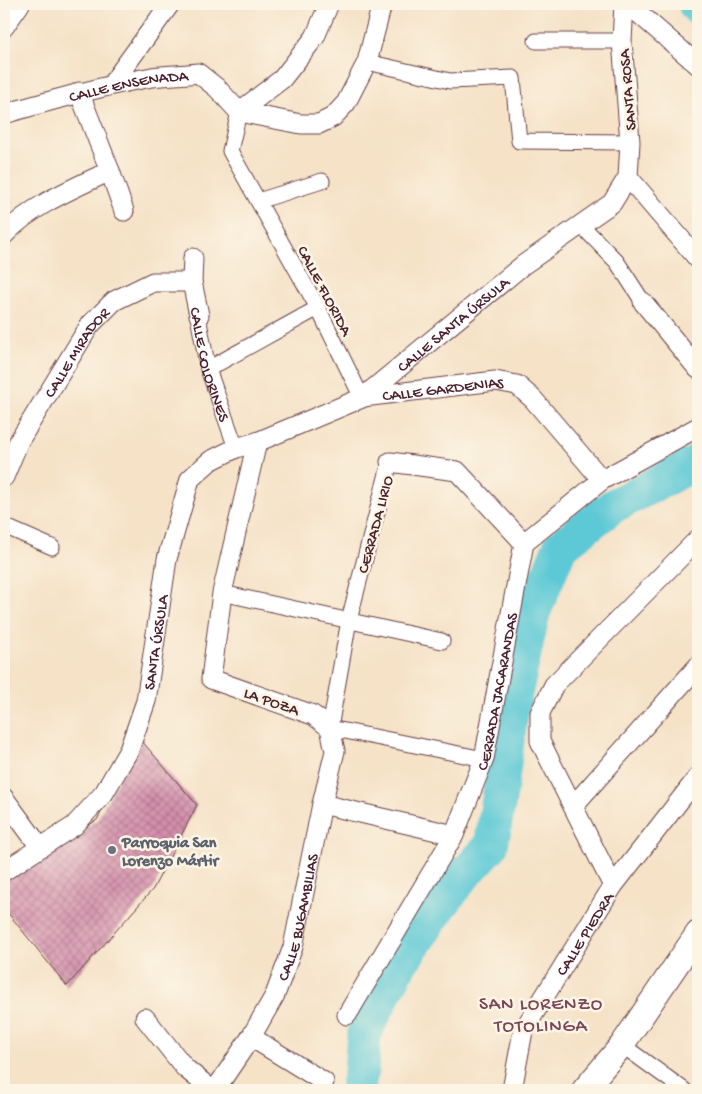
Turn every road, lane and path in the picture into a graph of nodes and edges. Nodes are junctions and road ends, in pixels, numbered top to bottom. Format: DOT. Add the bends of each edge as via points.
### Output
graph roads {
  1 [pos="20,4"];
  2 [pos="170,4"];
  3 [pos="329,4"];
  4 [pos="382,4"];
  5 [pos="624,4"];
  6 [pos="628,4"];
  7 [pos="4,27"];
  8 [pos="536,42"];
  9 [pos="622,42"];
  10 [pos="367,62"];
  11 [pos="698,66"];
  12 [pos="111,85"];
  13 [pos="79,92"];
  14 [pos="239,112"];
  15 [pos="4,114"];
  16 [pos="630,142"];
  17 [pos="110,171"];
  18 [pos="628,176"];
  19 [pos="322,181"];
  20 [pos="258,201"];
  21 [pos="124,211"];
  22 [pos="581,225"];
  23 [pos="4,235"];
  24 [pos="193,258"];
  25 [pos="698,259"];
  26 [pos="192,282"];
  27 [pos="643,302"];
  28 [pos="318,308"];
  29 [pos="199,315"];
  30 [pos="208,369"];
  31 [pos="698,369"];
  32 [pos="362,398"];
  33 [pos="698,427"];
  34 [pos="257,442"];
  35 [pos="236,448"];
  36 [pos="390,462"];
  37 [pos="4,477"];
  38 [pos="602,480"];
  39 [pos="4,526"];
  40 [pos="698,539"];
  41 [pos="524,543"];
  42 [pos="52,546"];
  43 [pos="222,593"];
  44 [pos="349,620"];
  45 [pos="442,641"];
  46 [pos="698,666"];
  47 [pos="330,728"];
  48 [pos="484,759"];
  49 [pos="698,778"];
  50 [pos="4,798"];
  51 [pos="322,804"];
  52 [pos="572,806"];
  53 [pos="454,835"];
  54 [pos="40,847"];
  55 [pos="4,871"];
  56 [pos="612,886"];
  57 [pos="697,937"];
  58 [pos="347,1015"];
  59 [pos="145,1018"];
  60 [pos="251,1037"];
  61 [pos="622,1045"];
  62 [pos="324,1082"];
  63 [pos="214,1090"];
  64 [pos="512,1090"];
  65 [pos="584,1090"];
  66 [pos="684,1090"];
  1 -- 7 [label="street"];
  2 -- 12 [label="street"];
  3 -- 14 [label="street" via="315,37 282,79"];
  4 -- 10 [label="street"];
  5 -- 9 [label="street, SANTA ROSA"];
  6 -- 11 [label="street"];
  8 -- 9 [label="street"];
  9 -- 16 [label="street, SANTA ROSA"];
  10 -- 14 [label="street" via="346,103 333,117 318,124 301,124"];
  10 -- 16 [label="street" via="450,81 513,78 519,141"];
  12 -- 13 [label="street, CALLE ENSENADA"];
  12 -- 14 [label="street, CALLE ENSENADA" via="198,73"];
  13 -- 15 [label="street, CALLE ENSENADA"];
  13 -- 17 [label="street"];
  14 -- 20 [label="street" via="230,151"];
  16 -- 18 [label="street, SANTA ROSA"];
  17 -- 21 [label="street"];
  17 -- 23 [label="street" via="61,194 13,225"];
  18 -- 22 [label="street, CALLE SANTA ÚRSULA" via="612,203"];
  18 -- 25 [label="street"];
  19 -- 20 [label="street"];
  20 -- 28 [label="street, CALLE FLORIDA"];
  22 -- 27 [label="street" via="618,262"];
  22 -- 32 [label="street, CALLE SANTA ÚRSULA" via="523,265"];
  24 -- 26 [label="street"];
  26 -- 29 [label="street, CALLE COLORINES"];
  26 -- 30 [label="street, CALLE COLORINES"];
  26 -- 37 [label="street, CALLE MIRADOR" via="153,282 114,301 90,325 20,441"];
  27 -- 31 [label="street"];
  28 -- 30 [label="street"];
  28 -- 32 [label="street, CALLE FLORIDA"];
  30 -- 35 [label="street, CALLE COLORINES"];
  32 -- 34 [label="street, CALLE SANTA ÚRSULA"];
  32 -- 38 [label="street, CALLE GARDENIAS" via="495,381 517,385 533,399"];
  33 -- 38 [label="street"];
  34 -- 35 [label="street, SANTA ÚRSULA"];
  34 -- 43 [label="street"];
  35 -- 54 [label="street, SANTA ÚRSULA" via="210,461 190,479 167,559 146,701 128,750 104,793 74,826"];
  36 -- 41 [label="street, CERRADA LIRIO" via="457,471"];
  36 -- 44 [label="street, CERRADA LIRIO"];
  38 -- 41 [label="street"];
  39 -- 42 [label="street"];
  40 -- 52 [label="street" via="554,685 540,713 540,741"];
  41 -- 48 [label="street, CERRADA JACARANDAS"];
  43 -- 44 [label="street"];
  43 -- 47 [label="street, LA POZA" via="211,679 313,715"];
  44 -- 45 [label="street"];
  44 -- 47 [label="street, CERRADA LIRIO"];
  46 -- 52 [label="street"];
  47 -- 48 [label="street"];
  47 -- 51 [label="street, CALLE BUGAMBILIAS" via="336,751"];
  48 -- 53 [label="street, CERRADA JACARANDAS"];
  49 -- 56 [label="street, CALLE PIEDRA"];
  50 -- 54 [label="street"];
  51 -- 53 [label="street"];
  51 -- 60 [label="street, CALLE BUGAMBILIAS" via="293,947 275,995"];
  52 -- 56 [label="street"];
  53 -- 58 [label="street, CERRADA JACARANDAS"];
  54 -- 55 [label="street"];
  56 -- 64 [label="street, CALLE PIEDRA" via="523,1031"];
  57 -- 61 [label="street"];
  59 -- 63 [label="street" via="185,1068"];
  60 -- 62 [label="street"];
  60 -- 63 [label="street, CALLE BUGAMBILIAS"];
  61 -- 65 [label="street"];
  61 -- 66 [label="street"];
}
